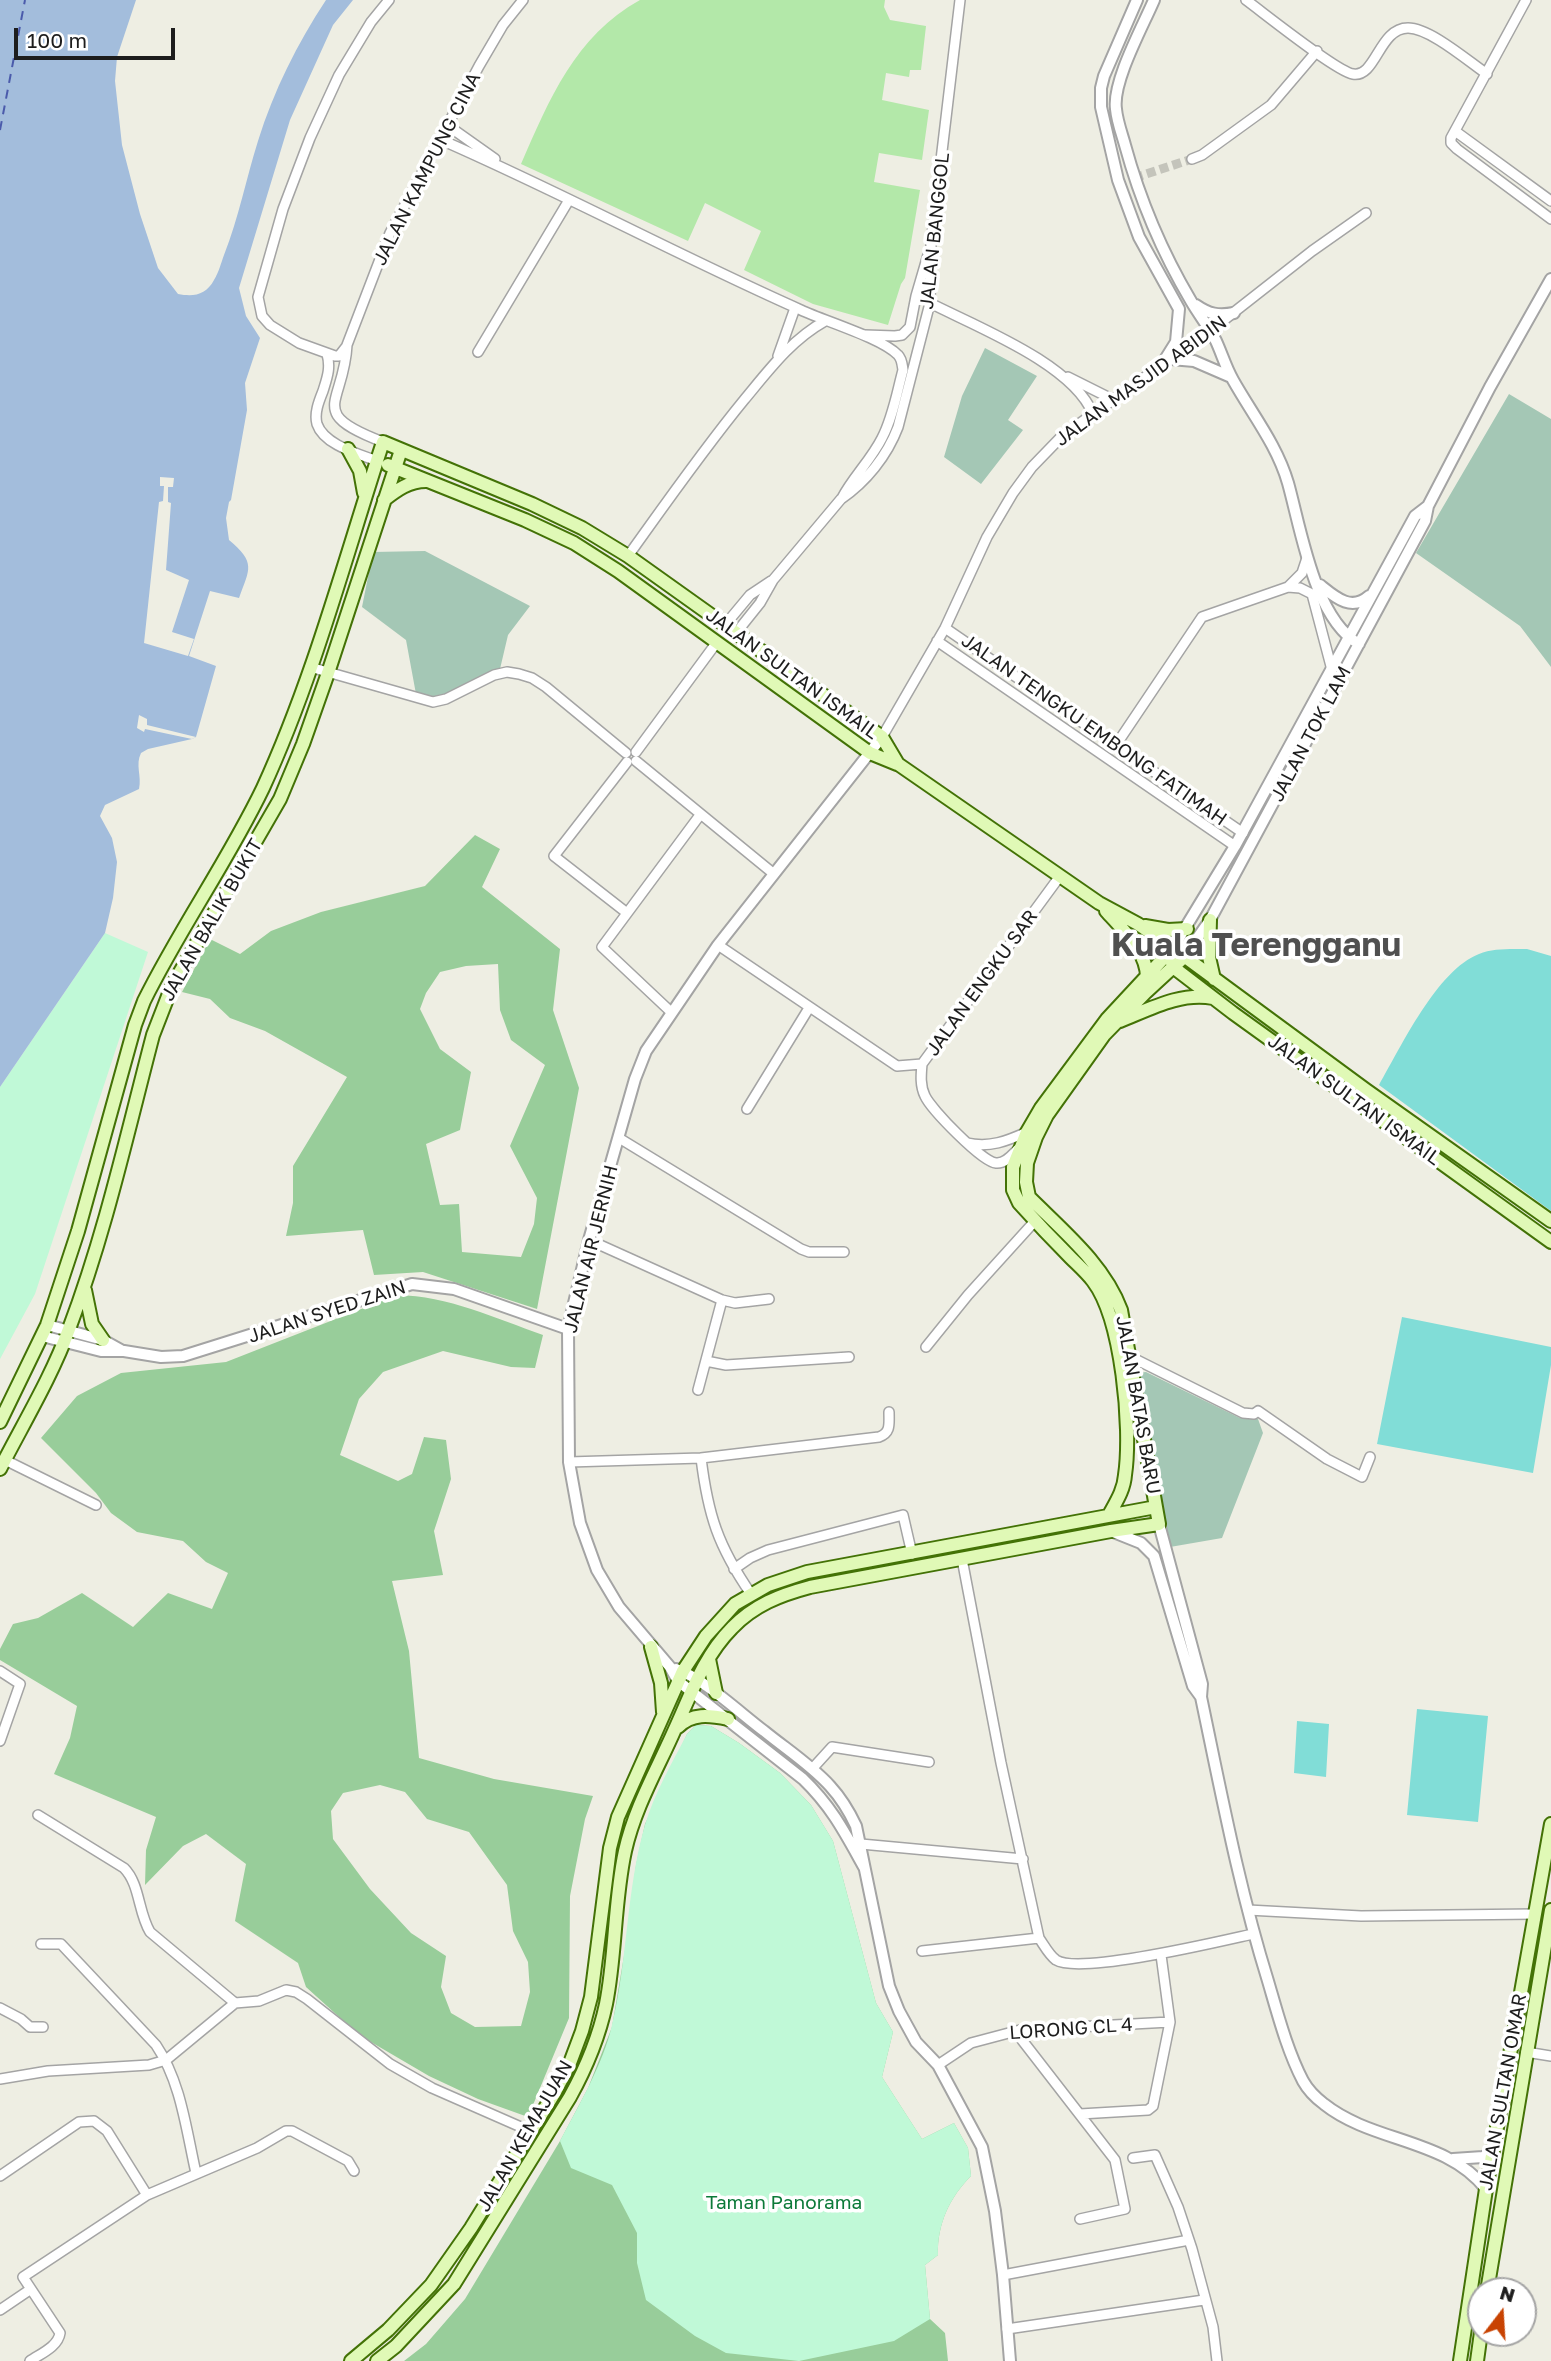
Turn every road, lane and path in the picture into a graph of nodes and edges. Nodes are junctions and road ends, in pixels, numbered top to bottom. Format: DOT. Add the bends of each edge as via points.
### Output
graph roads {
  1 [pos="389,0"];
  2 [pos="523,0"];
  3 [pos="960,0"];
  4 [pos="1137,0"];
  5 [pos="1154,0"];
  6 [pos="1246,0"];
  7 [pos="1526,0"];
  8 [pos="1317,51"];
  9 [pos="1487,74"];
  10 [pos="447,125"];
  11 [pos="1455,131"];
  12 [pos="439,139"];
  13 [pos="1192,159"];
  14 [pos="508,169"];
  15 [pos="569,200"];
  16 [pos="1551,201"];
  17 [pos="1366,213"];
  18 [pos="1551,219"];
  19 [pos="931,244"];
  20 [pos="1551,279"];
  21 [pos="1191,301"];
  22 [pos="930,303"];
  23 [pos="795,308"];
  24 [pos="1234,313"];
  25 [pos="825,321"];
  26 [pos="1210,331"];
  27 [pos="864,335"];
  28 [pos="347,345"];
  29 [pos="478,352"];
  30 [pos="327,354"];
  31 [pos="774,363"];
  32 [pos="1166,363"];
  33 [pos="1060,373"];
  34 [pos="1231,377"];
  35 [pos="1114,400"];
  36 [pos="1093,414"];
  37 [pos="383,442"];
  38 [pos="348,449"];
  39 [pos="401,450"];
  40 [pos="377,461"];
  41 [pos="394,468"];
  42 [pos="427,481"];
  43 [pos="841,499"];
  44 [pos="383,500"];
  45 [pos="364,501"];
  46 [pos="1428,506"];
  47 [pos="628,556"];
  48 [pos="1307,558"];
  49 [pos="772,580"];
  50 [pos="1317,583"];
  51 [pos="1288,587"];
  52 [pos="1374,592"];
  53 [pos="725,625"];
  54 [pos="945,628"];
  55 [pos="736,633"];
  56 [pos="937,641"];
  57 [pos="1354,641"];
  58 [pos="718,642"];
  59 [pos="310,667"];
  60 [pos="1332,670"];
  61 [pos="328,673"];
  62 [pos="882,737"];
  63 [pos="1116,745"];
  64 [pos="870,753"];
  65 [pos="631,757"];
  66 [pos="898,764"];
  67 [pos="700,815"];
  68 [pos="1243,833"];
  69 [pos="1236,846"];
  70 [pos="774,874"];
  71 [pos="1060,876"];
  72 [pos="1099,903"];
  73 [pos="627,913"];
  74 [pos="1210,920"];
  75 [pos="1138,924"];
  76 [pos="1187,929"];
  77 [pos="718,945"];
  78 [pos="1173,948"];
  79 [pos="1185,956"];
  80 [pos="1174,967"];
  81 [pos="1148,976"];
  82 [pos="1214,979"];
  83 [pos="1146,992"];
  84 [pos="1213,998"];
  85 [pos="809,1008"];
  86 [pos="671,1012"];
  87 [pos="1117,1023"];
  88 [pos="922,1064"];
  89 [pos="747,1109"];
  90 [pos="1027,1132"];
  91 [pos="619,1138"];
  92 [pos="966,1143"];
  93 [pos="1021,1147"];
  94 [pos="1035,1221"];
  95 [pos="1551,1221"];
  96 [pos="589,1240"];
  97 [pos="1551,1242"];
  98 [pos="844,1252"];
  99 [pos="85,1286"];
  100 [pos="769,1299"];
  101 [pos="722,1300"];
  102 [pos="568,1329"];
  103 [pos="45,1331"];
  104 [pos="66,1336"];
  105 [pos="103,1340"];
  106 [pos="926,1347"];
  107 [pos="124,1351"];
  108 [pos="1129,1356"];
  109 [pos="849,1357"];
  110 [pos="706,1361"];
  111 [pos="698,1390"];
  112 [pos="889,1412"];
  113 [pos="0,1422"];
  114 [pos="1370,1457"];
  115 [pos="701,1458"];
  116 [pos="569,1462"];
  117 [pos="2,1464"];
  118 [pos="96,1505"];
  119 [pos="1156,1507"];
  120 [pos="1109,1515"];
  121 [pos="1159,1524"];
  122 [pos="1111,1531"];
  123 [pos="912,1553"];
  124 [pos="962,1559"];
  125 [pos="734,1569"];
  126 [pos="751,1594"];
  127 [pos="651,1647"];
  128 [pos="709,1659"];
  129 [pos="0,1671"];
  130 [pos="681,1676"];
  131 [pos="695,1686"];
  132 [pos="716,1693"];
  133 [pos="1201,1697"];
  134 [pos="663,1716"];
  135 [pos="727,1719"];
  136 [pos="675,1730"];
  137 [pos="0,1741"];
  138 [pos="929,1762"];
  139 [pos="812,1769"];
  140 [pos="38,1815"];
  141 [pos="1551,1824"];
  142 [pos="862,1844"];
  143 [pos="1023,1859"];
  144 [pos="864,1867"];
  145 [pos="1248,1910"];
  146 [pos="1535,1914"];
  147 [pos="1551,1915"];
  148 [pos="1253,1934"];
  149 [pos="1039,1938"];
  150 [pos="41,1944"];
  151 [pos="922,1951"];
  152 [pos="1161,1955"];
  153 [pos="235,2003"];
  154 [pos="0,2008"];
  155 [pos="1170,2022"];
  156 [pos="43,2027"];
  157 [pos="1020,2030"];
  158 [pos="1526,2052"];
  159 [pos="1551,2056"];
  160 [pos="166,2060"];
  161 [pos="938,2064"];
  162 [pos="0,2079"];
  163 [pos="1080,2114"];
  164 [pos="530,2131"];
  165 [pos="1493,2152"];
  166 [pos="1133,2158"];
  167 [pos="1453,2159"];
  168 [pos="354,2171"];
  169 [pos="196,2173"];
  170 [pos="0,2176"];
  171 [pos="1486,2189"];
  172 [pos="147,2195"];
  173 [pos="1080,2220"];
  174 [pos="1189,2240"];
  175 [pos="1003,2275"];
  176 [pos="1489,2277"];
  177 [pos="31,2289"];
  178 [pos="1204,2300"];
  179 [pos="0,2309"];
  180 [pos="1007,2329"];
  181 [pos="30,2361"];
  182 [pos="351,2361"];
  183 [pos="377,2361"];
  184 [pos="1010,2361"];
  185 [pos="1217,2361"];
  186 [pos="1460,2361"];
  1 -- 30 [label="street" via="339,75 310,138 283,209 258,298 262,316 270,325"];
  2 -- 10 [label="street, JALAN KAMPUNG CINA" via="503,25"];
  3 -- 19 [label="street, JALAN BANGGOL"];
  4 -- 32 [label="street" via="1104,76 1101,107 1118,180 1139,237 1179,309 1176,342"];
  5 -- 21 [label="street" via="1125,68 1115,109 1154,231"];
  6 -- 8 [label="street"];
  7 -- 9 [label="street"];
  8 -- 9 [label="street" via="1352,74 1361,74 1387,39 1408,28 1433,38"];
  8 -- 13 [label="street" via="1262,113"];
  9 -- 11 [label="street"];
  10 -- 12 [label="street, JALAN KAMPUNG CINA"];
  10 -- 14 [label="street"];
  11 -- 16 [label="street"];
  11 -- 18 [label="street" via="1451,138 1454,147"];
  12 -- 14 [label="street"];
  12 -- 28 [label="street, JALAN KAMPUNG CINA" via="390,233"];
  14 -- 15 [label="street"];
  15 -- 23 [label="street"];
  15 -- 29 [label="street"];
  17 -- 24 [label="street, JALAN MASJID ABIDIN"];
  19 -- 22 [label="street, JALAN BANGGOL"];
  19 -- 27 [label="street" via="910,327 895,337"];
  20 -- 46 [label="street, JALAN TOK LAM"];
  21 -- 24 [label="street" via="1209,313"];
  21 -- 26 [label="street"];
  22 -- 33 [label="street"];
  22 -- 43 [label="street, JALAN BANGGOL" via="891,444 854,490"];
  23 -- 25 [label="street"];
  23 -- 31 [label="street"];
  24 -- 26 [label="street, JALAN MASJID ABIDIN"];
  25 -- 27 [label="street"];
  25 -- 31 [label="street" via="800,336"];
  26 -- 32 [label="street, JALAN MASJID ABIDIN"];
  26 -- 34 [label="street"];
  27 -- 43 [label="street" via="898,355 903,370 882,439"];
  28 -- 30 [label="street" via="339,356"];
  28 -- 37 [label="street, JALAN KAMPUNG CINA" via="334,408 348,426"];
  30 -- 38 [label="street" via="330,370 317,407 317,425"];
  31 -- 47 [label="street" via="708,443"];
  32 -- 34 [label="street" via="1194,361"];
  32 -- 35 [label="street, JALAN MASJID ABIDIN"];
  33 -- 35 [label="street"];
  33 -- 36 [label="street" via="1083,395"];
  34 -- 48 [label="street" via="1284,472"];
  35 -- 36 [label="street, JALAN MASJID ABIDIN"];
  36 -- 54 [label="street, JALAN MASJID ABIDIN" via="1062,436 1013,493"];
  37 -- 39 [label="main road, JALAN SULTAN ISMAIL"];
  37 -- 40 [label="main road, JALAN BALIK BUKIT"];
  38 -- 40 [label="street"];
  38 -- 45 [label="main road" via="360,471"];
  39 -- 41 [label="main road, JALAN BALIK BUKIT"];
  39 -- 47 [label="main road, JALAN SULTAN ISMAIL" via="531,504"];
  40 -- 41 [label="main road, JALAN SULTAN ISMAIL"];
  40 -- 45 [label="main road, JALAN BALIK BUKIT"];
  41 -- 42 [label="main road, JALAN SULTAN ISMAIL"];
  41 -- 44 [label="main road, JALAN BALIK BUKIT"];
  42 -- 44 [label="main road" via="399,488"];
  42 -- 58 [label="main road, JALAN SULTAN ISMAIL" via="574,543"];
  43 -- 49 [label="street, JALAN BANGGOL"];
  44 -- 61 [label="main road, JALAN BALIK BUKIT"];
  45 -- 59 [label="main road, JALAN BALIK BUKIT"];
  46 -- 52 [label="street, JALAN TOK LAM" via="1415,516"];
  46 -- 57 [label="street, JALAN TOK LAM" via="1425,521"];
  47 -- 53 [label="main road, JALAN SULTAN ISMAIL"];
  48 -- 50 [label="street"];
  48 -- 51 [label="street" via="1302,573"];
  49 -- 53 [label="street, JALAN BANGGOL" via="750,595"];
  49 -- 55 [label="street, JALAN BANGGOL"];
  50 -- 52 [label="street" via="1352,604 1362,603"];
  50 -- 57 [label="street" via="1338,625"];
  51 -- 60 [label="street" via="1312,594"];
  51 -- 63 [label="street" via="1202,617"];
  52 -- 57 [label="street, JALAN TOK LAM"];
  53 -- 55 [label="main road, JALAN SULTAN ISMAIL"];
  54 -- 56 [label="street, JALAN MASJID ABIDIN"];
  54 -- 63 [label="street, JALAN TENGKU EMBONG FATIMAH"];
  55 -- 62 [label="main road, JALAN SULTAN ISMAIL"];
  56 -- 62 [label="street, JALAN MASJID ABIDIN"];
  56 -- 69 [label="street, JALAN TENGKU EMBONG FATIMAH"];
  57 -- 60 [label="street, JALAN TOK LAM"];
  57 -- 74 [label="street, JALAN TOK LAM"];
  58 -- 64 [label="main road, JALAN SULTAN ISMAIL"];
  58 -- 65 [label="street"];
  59 -- 61 [label="street"];
  59 -- 103 [label="main road, JALAN BALIK BUKIT" via="261,790 144,1001"];
  60 -- 68 [label="street, JALAN TOK LAM"];
  61 -- 65 [label="street" via="433,702 494,675 519,674 546,687"];
  61 -- 99 [label="main road, JALAN BALIK BUKIT" via="280,799 162,1008"];
  62 -- 64 [label="street, JALAN AIR JERNIH"];
  62 -- 66 [label="main road, JALAN SULTAN ISMAIL"];
  63 -- 68 [label="street, JALAN TENGKU EMBONG FATIMAH"];
  64 -- 66 [label="main road, JALAN SULTAN ISMAIL"];
  64 -- 70 [label="street, JALAN AIR JERNIH"];
  65 -- 67 [label="street"];
  65 -- 73 [label="street" via="554,856"];
  66 -- 71 [label="main road, JALAN SULTAN ISMAIL"];
  67 -- 70 [label="street"];
  67 -- 73 [label="street"];
  68 -- 69 [label="street, JALAN TOK LAM"];
  69 -- 76 [label="street, JALAN TOK LAM"];
  70 -- 77 [label="street, JALAN AIR JERNIH"];
  71 -- 72 [label="main road, JALAN SULTAN ISMAIL"];
  71 -- 88 [label="street, JALAN ENGKU SAR"];
  72 -- 75 [label="main road, JALAN SULTAN ISMAIL"];
  72 -- 81 [label="main road" via="1139,952"];
  73 -- 86 [label="street" via="601,947"];
  74 -- 79 [label="street, JALAN TOK LAM"];
  74 -- 82 [label="main road" via="1209,957"];
  75 -- 76 [label="main road"];
  75 -- 78 [label="main road, JALAN SULTAN ISMAIL"];
  76 -- 78 [label="street, JALAN TOK LAM"];
  77 -- 85 [label="street, JALAN ENGKU SAR"];
  77 -- 86 [label="street, JALAN AIR JERNIH"];
  78 -- 79 [label="main road, JALAN SULTAN ISMAIL"];
  78 -- 80 [label="main road"];
  78 -- 81 [label="main road, JALAN BATAS BARU"];
  79 -- 80 [label="main road, JALAN BATAS BARU"];
  79 -- 82 [label="main road, JALAN SULTAN ISMAIL"];
  80 -- 83 [label="main road, JALAN BATAS BARU"];
  80 -- 84 [label="main road, JALAN SULTAN ISMAIL"];
  81 -- 83 [label="main road"];
  81 -- 90 [label="main road, JALAN BATAS BARU" via="1107,1019"];
  82 -- 95 [label="main road, JALAN SULTAN ISMAIL"];
  83 -- 87 [label="main road, JALAN BATAS BARU"];
  84 -- 87 [label="main road" via="1181,997"];
  84 -- 97 [label="main road, JALAN SULTAN ISMAIL"];
  85 -- 88 [label="street, JALAN ENGKU SAR" via="897,1066"];
  85 -- 89 [label="street"];
  86 -- 91 [label="street, JALAN AIR JERNIH" via="641,1063"];
  87 -- 108 [label="main road, JALAN BATAS BARU" via="1047,1115 1027,1163 1026,1182 1029,1197 1103,1274 1115,1293"];
  88 -- 92 [label="street" via="926,1100"];
  90 -- 92 [label="street" via="992,1145"];
  90 -- 93 [label="main road, JALAN BATAS BARU"];
  91 -- 96 [label="street, JALAN AIR JERNIH"];
  91 -- 98 [label="street, JALAN AIR JERNIH" via="801,1249"];
  92 -- 93 [label="street" via="996,1163"];
  93 -- 94 [label="main road, JALAN BATAS BARU" via="1013,1167 1013,1190"];
  94 -- 106 [label="street"];
  94 -- 120 [label="main road, JALAN BATAS BARU" via="1093,1281 1111,1320 1126,1407 1127,1446 1122,1489"];
  96 -- 101 [label="street"];
  96 -- 102 [label="street, JALAN AIR JERNIH"];
  99 -- 104 [label="main road, JALAN BALIK BUKIT"];
  99 -- 105 [label="main road" via="92,1324"];
  100 -- 101 [label="street"];
  101 -- 110 [label="street"];
  102 -- 107 [label="street, JALAN SYED ZAIN" via="454,1289 412,1284 183,1356"];
  102 -- 116 [label="street, JALAN AIR JERNIH"];
  103 -- 104 [label="street"];
  103 -- 113 [label="main road, JALAN BALIK BUKIT"];
  104 -- 105 [label="street"];
  104 -- 107 [label="street" via="101,1351"];
  104 -- 117 [label="main road, JALAN BALIK BUKIT"];
  105 -- 107 [label="street"];
  108 -- 114 [label="street" via="1243,1413 1258,1411 1326,1459 1362,1477"];
  108 -- 119 [label="main road, JALAN BATAS BARU"];
  109 -- 110 [label="street" via="726,1364"];
  110 -- 111 [label="street"];
  112 -- 115 [label="street" via="889,1430 879,1437"];
  115 -- 116 [label="street"];
  115 -- 125 [label="street" via="706,1499"];
  116 -- 127 [label="street, JALAN AIR JERNIH" via="590,1553 619,1607"];
  117 -- 118 [label="street"];
  119 -- 120 [label="main road, JALAN KEMAJUAN"];
  119 -- 121 [label="main road, JALAN BATAS BARU"];
  120 -- 123 [label="main road, JALAN KEMAJUAN"];
  121 -- 122 [label="main road, JALAN KEMAJUAN"];
  121 -- 133 [label="street" via="1202,1684"];
  122 -- 124 [label="main road, JALAN KEMAJUAN"];
  122 -- 133 [label="street" via="1141,1543 1154,1556 1193,1686"];
  123 -- 125 [label="street" via="903,1515 768,1550"];
  123 -- 126 [label="main road, JALAN KEMAJUAN" via="807,1572"];
  124 -- 128 [label="main road, JALAN KEMAJUAN" via="783,1594 733,1627"];
  124 -- 143 [label="street"];
  125 -- 126 [label="street"];
  126 -- 130 [label="main road, JALAN KEMAJUAN" via="722,1617"];
  127 -- 130 [label="street, JALAN AIR JERNIH"];
  127 -- 134 [label="main road"];
  128 -- 131 [label="main road, JALAN KEMAJUAN"];
  128 -- 132 [label="main road"];
  129 -- 137 [label="street" via="20,1684"];
  130 -- 131 [label="street"];
  130 -- 134 [label="main road, JALAN KEMAJUAN"];
  131 -- 132 [label="street"];
  131 -- 135 [label="street"];
  131 -- 136 [label="main road, JALAN KEMAJUAN"];
  132 -- 139 [label="street"];
  133 -- 145 [label="street"];
  134 -- 164 [label="main road, JALAN KEMAJUAN" via="624,1801 610,1848 591,1997 582,2031 570,2063"];
  135 -- 136 [label="main road" via="692,1718"];
  135 -- 144 [label="street" via="818,1794"];
  136 -- 183 [label="main road, JALAN KEMAJUAN" via="638,1806 625,1850 606,2003 586,2069 454,2284"];
  138 -- 139 [label="street" via="832,1748"];
  139 -- 142 [label="street" via="846,1805"];
  140 -- 153 [label="street" via="124,1868 133,1880 150,1932"];
  141 -- 146 [label="main road, JALAN SULTAN OMAR"];
  142 -- 143 [label="street"];
  142 -- 144 [label="street"];
  143 -- 149 [label="street"];
  144 -- 161 [label="street" via="889,1986 916,2042"];
  145 -- 146 [label="street" via="1361,1916"];
  145 -- 148 [label="street"];
  146 -- 165 [label="main road, JALAN SULTAN OMAR"];
  147 -- 158 [label="main road"];
  148 -- 152 [label="street"];
  148 -- 167 [label="street" via="1293,2058 1315,2097 1352,2122"];
  149 -- 151 [label="street"];
  149 -- 152 [label="street" via="1057,1961 1073,1965"];
  150 -- 160 [label="street" via="61,1944 144,2030"];
  152 -- 155 [label="street"];
  153 -- 160 [label="street"];
  153 -- 164 [label="street" via="259,2001 286,1990 296,1992 390,2064 432,2088"];
  154 -- 156 [label="street" via="30,2027"];
  155 -- 157 [label="street, LORONG CL 4"];
  155 -- 163 [label="street" via="1152,2109"];
  157 -- 161 [label="street, LORONG CL 4" via="971,2043"];
  157 -- 163 [label="street" via="1022,2040"];
  158 -- 159 [label="street"];
  158 -- 176 [label="main road"];
  160 -- 162 [label="street"];
  160 -- 169 [label="street"];
  161 -- 175 [label="street" via="982,2147"];
  163 -- 173 [label="street" via="1115,2160 1126,2205 1122,2210"];
  164 -- 182 [label="main road, JALAN KEMAJUAN" via="431,2285"];
  165 -- 167 [label="street"];
  165 -- 171 [label="main road, JALAN SULTAN OMAR"];
  166 -- 174 [label="street" via="1156,2155"];
  167 -- 171 [label="street"];
  168 -- 169 [label="street" via="348,2161 286,2131"];
  169 -- 172 [label="street"];
  170 -- 172 [label="street" via="79,2122 94,2121 107,2131"];
  171 -- 186 [label="main road, JALAN SULTAN OMAR"];
  172 -- 177 [label="street" via="23,2277"];
  174 -- 175 [label="street"];
  174 -- 178 [label="street"];
  175 -- 180 [label="street"];
  177 -- 179 [label="street"];
  177 -- 181 [label="street" via="60,2339"];
  178 -- 180 [label="street"];
  178 -- 185 [label="street"];
  180 -- 184 [label="street"];
}
